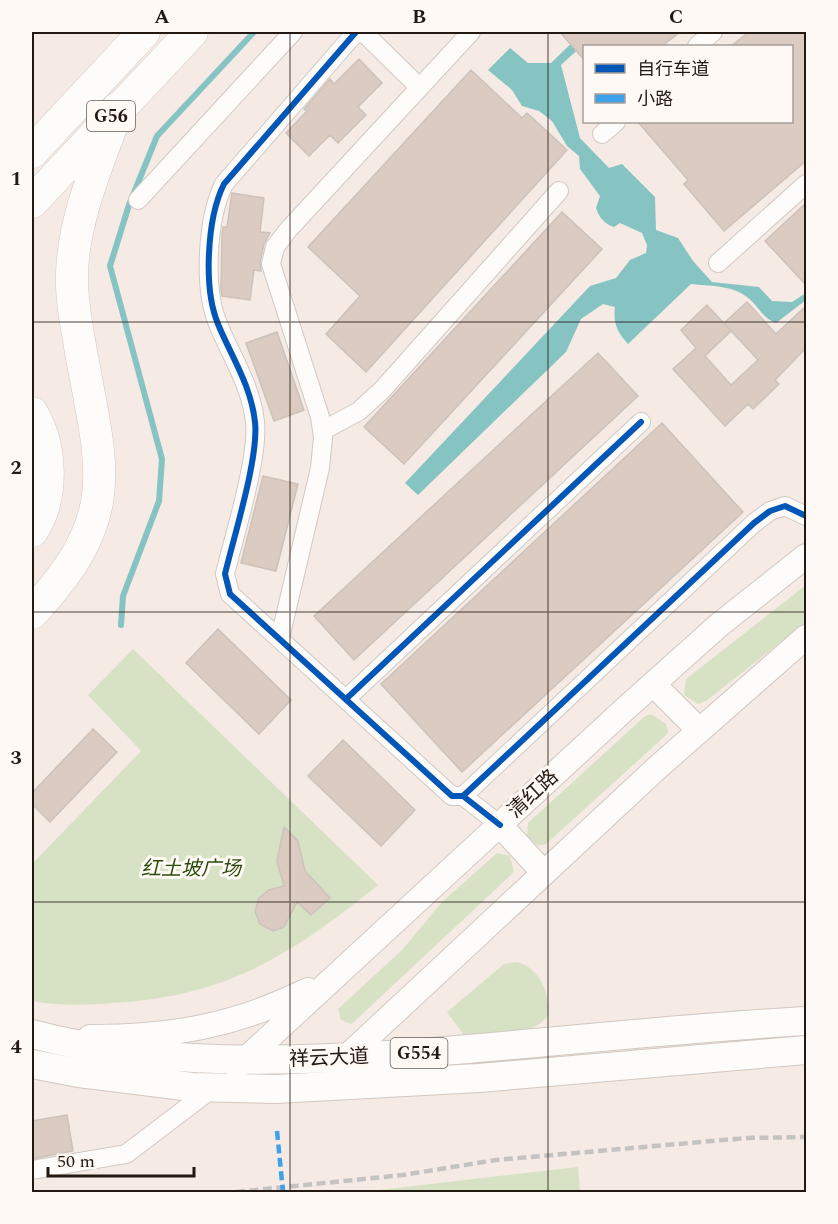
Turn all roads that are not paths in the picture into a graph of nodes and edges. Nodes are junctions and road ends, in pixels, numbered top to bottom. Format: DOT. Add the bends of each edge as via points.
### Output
graph roads {
  1 [pos="144,32"];
  2 [pos="192,32"];
  3 [pos="293,32"];
  4 [pos="356,32"];
  5 [pos="363,32"];
  6 [pos="471,32"];
  7 [pos="713,32"];
  8 [pos="698,45"];
  9 [pos="419,87"];
  10 [pos="118,108"];
  11 [pos="615,123"];
  12 [pos="602,134"];
  13 [pos="32,152"];
  14 [pos="807,184"];
  15 [pos="559,191"];
  16 [pos="138,200"];
  17 [pos="32,202"];
  18 [pos="718,262"];
  19 [pos="32,412"];
  20 [pos="641,422"];
  21 [pos="322,431"];
  22 [pos="807,516"];
  23 [pos="32,531"];
  24 [pos="807,556"];
  25 [pos="32,613"];
  26 [pos="807,637"];
  27 [pos="280,638"];
  28 [pos="653,684"];
  29 [pos="346,699"];
  30 [pos="699,730"];
  31 [pos="463,796"];
  32 [pos="500,825"];
  33 [pos="544,873"];
  34 [pos="343,969"];
  35 [pos="807,1021"];
  36 [pos="34,1034"];
  37 [pos="807,1050"];
  38 [pos="347,1057"];
  39 [pos="244,1060"];
  40 [pos="32,1064"];
  41 [pos="314,1087"];
  42 [pos="213,1088"];
  43 [pos="32,1170"];
  1 -- 13 [label="highway, G56"];
  2 -- 10 [label="highway, G56"];
  3 -- 16 [label="street"];
  4 -- 27 [label="street" via="224,184 212,233 212,305 245,380 255,422 255,445 225,574 226,586"];
  5 -- 9 [label="street"];
  6 -- 9 [label="street"];
  7 -- 8 [label="street"];
  9 -- 21 [label="street" via="288,230 272,255 271,264"];
  10 -- 17 [label="highway, G56"];
  10 -- 25 [label="highway" via="84,205 72,275 99,464 99,499 90,532 79,553"];
  11 -- 12 [label="street"];
  14 -- 18 [label="street"];
  15 -- 21 [label="street" via="382,390 359,411"];
  19 -- 23 [label="highway" via="48,468 45,495"];
  20 -- 29 [label="street"];
  21 -- 27 [label="street" via="320,468"];
  22 -- 31 [label="street" via="785,506 754,523"];
  24 -- 28 [label="main road, 清红路" via="719,625"];
  26 -- 30 [label="main road"];
  27 -- 29 [label="street"];
  28 -- 30 [label="main road"];
  28 -- 32 [label="main road, 清红路"];
  29 -- 31 [label="street" via="452,796"];
  30 -- 33 [label="main road"];
  31 -- 32 [label="street"];
  32 -- 33 [label="main road"];
  32 -- 34 [label="main road, 清红路"];
  33 -- 38 [label="main road"];
  34 -- 36 [label="main road" via="276,1006 205,1028 130,1037"];
  34 -- 39 [label="main road, 清红路"];
  35 -- 38 [label="highway, 祥云大道 / G554"];
  36 -- 39 [label="highway, 祥云大道 / G554" via="141,1053"];
  37 -- 41 [label="highway, 祥云大道 / G554"];
  38 -- 39 [label="highway, 祥云大道 / G554"];
  38 -- 41 [label="main road"];
  39 -- 42 [label="main road, 清红路"];
  40 -- 42 [label="highway, 祥云大道 / G554" via="137,1082"];
  41 -- 42 [label="highway, 祥云大道 / G554"];
  42 -- 43 [label="street" via="126,1154"];
}
